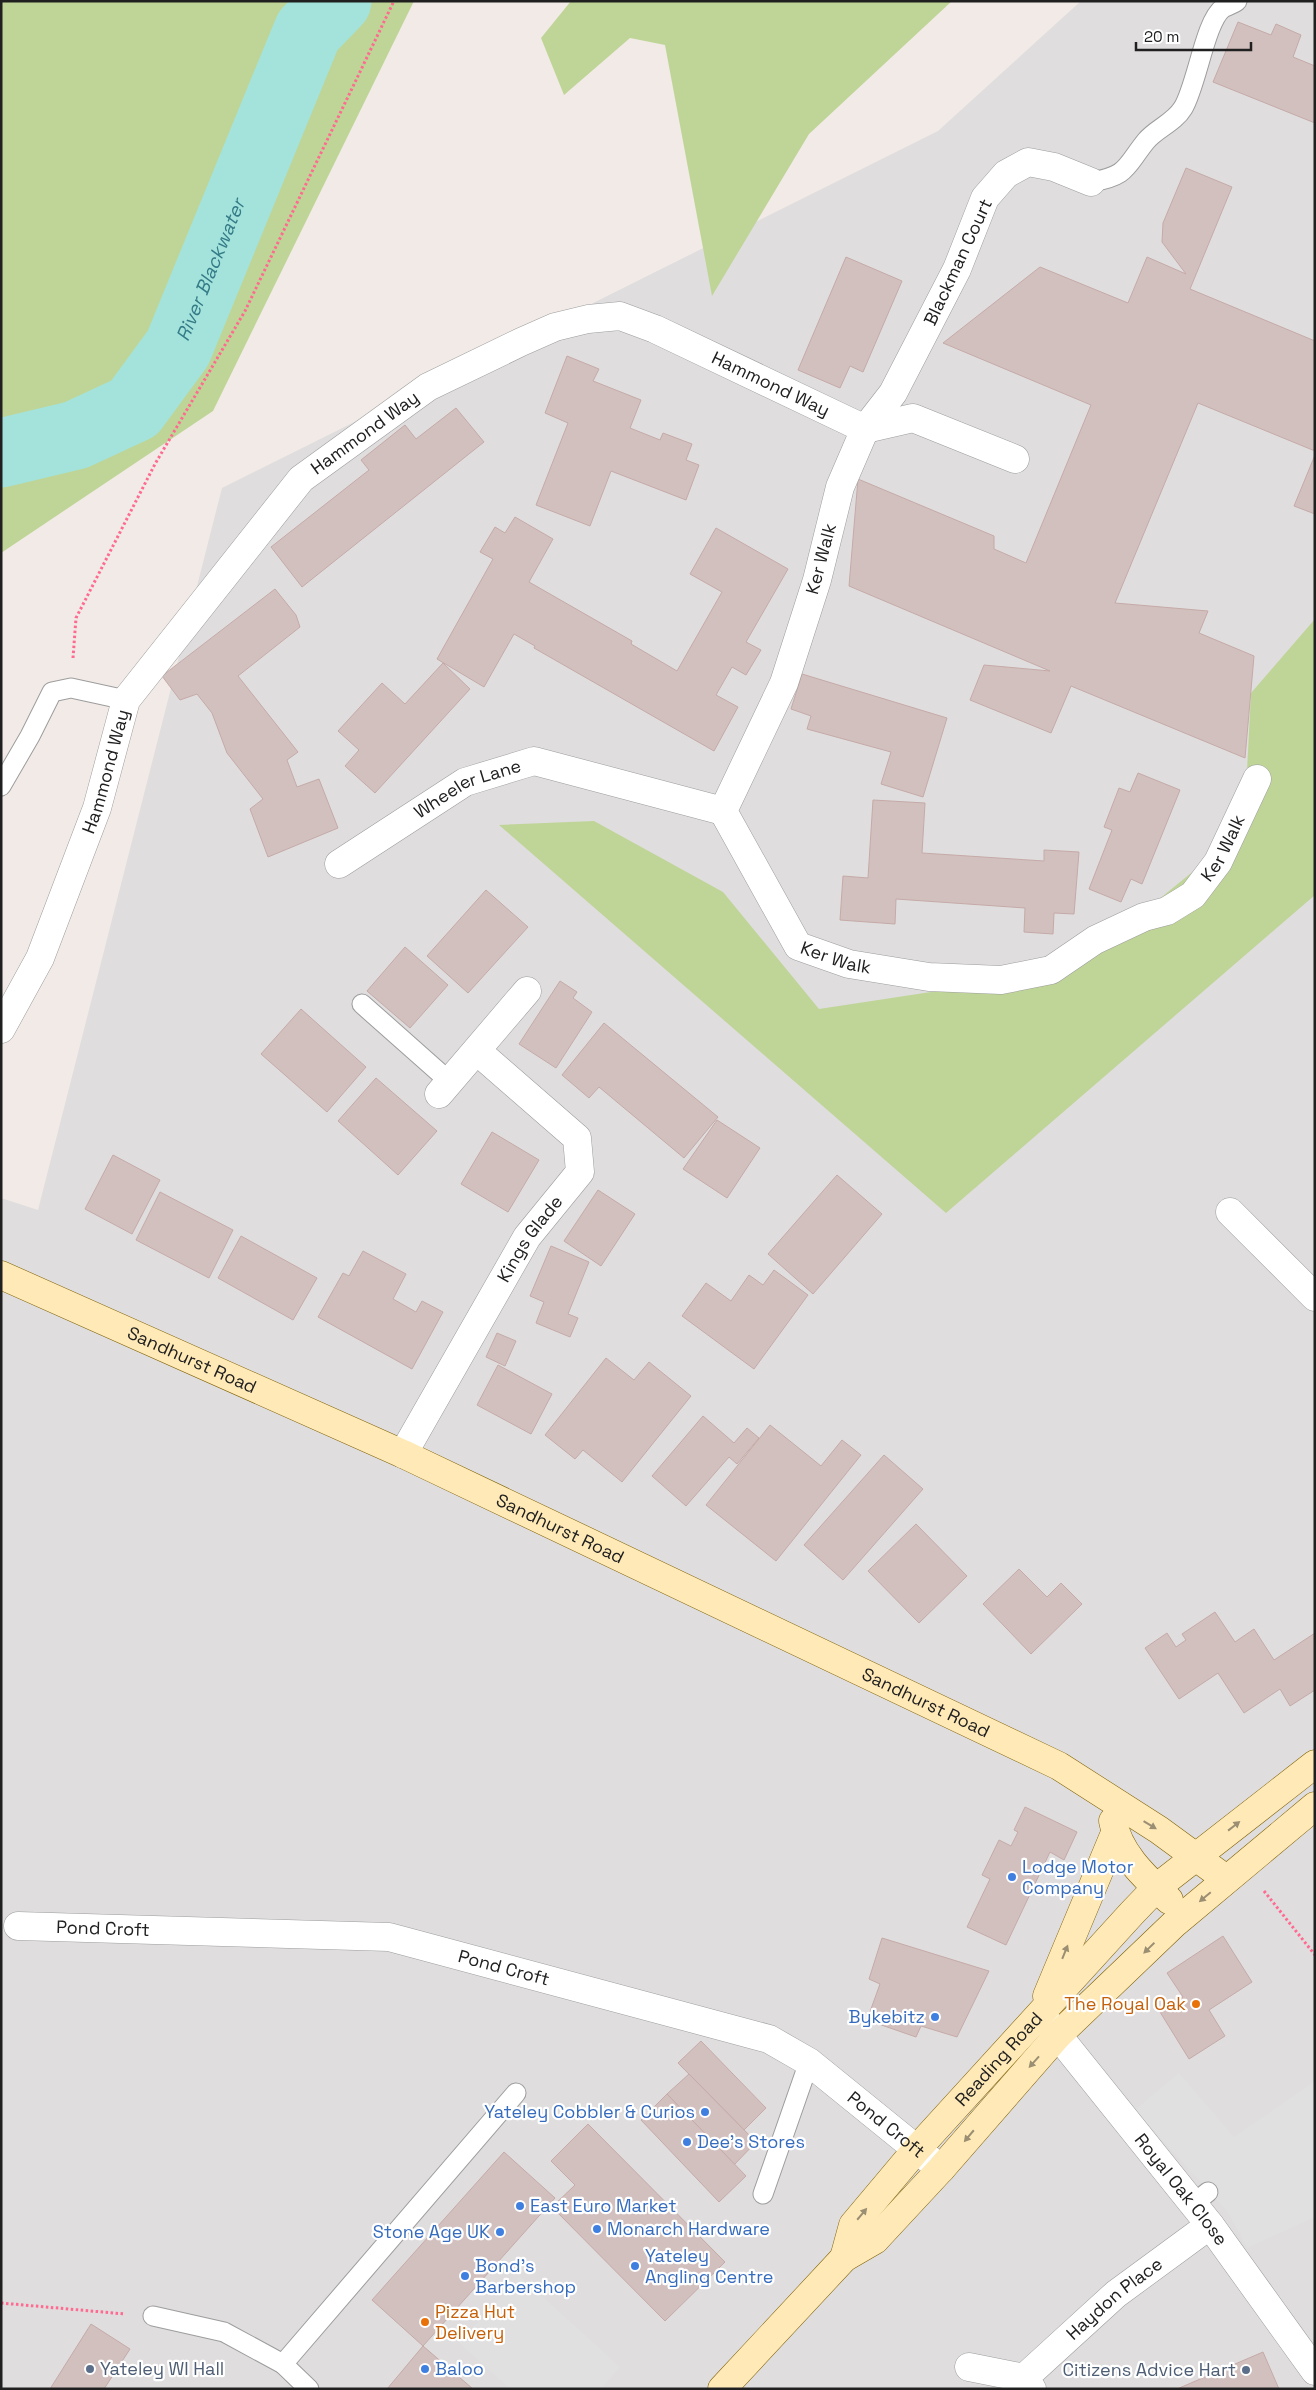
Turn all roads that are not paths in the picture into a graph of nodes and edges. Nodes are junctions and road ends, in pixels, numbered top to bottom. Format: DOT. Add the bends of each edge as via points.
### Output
graph roads {
  1 [pos="1237,1"];
  2 [pos="1091,182"];
  3 [pos="865,429"];
  4 [pos="1015,458"];
  5 [pos="126,700"];
  6 [pos="1257,779"];
  7 [pos="1,786"];
  8 [pos="724,810"];
  9 [pos="339,864"];
  10 [pos="527,990"];
  11 [pos="362,1004"];
  12 [pos="1,1029"];
  13 [pos="477,1052"];
  14 [pos="445,1088"];
  15 [pos="1230,1212"];
  16 [pos="1,1275"];
  17 [pos="1315,1296"];
  18 [pos="403,1454"];
  19 [pos="1315,1764"];
  20 [pos="1109,1800"];
  21 [pos="1315,1806"];
  22 [pos="1115,1833"];
  23 [pos="1196,1856"];
  24 [pos="1234,1873"];
  25 [pos="1156,1888"];
  26 [pos="1184,1914"];
  27 [pos="18,1926"];
  28 [pos="1040,2014"];
  29 [pos="1058,2036"];
  30 [pos="809,2062"];
  31 [pos="516,2093"];
  32 [pos="916,2150"];
  33 [pos="941,2169"];
  34 [pos="763,2194"];
  35 [pos="1210,2225"];
  36 [pos="844,2258"];
  37 [pos="153,2316"];
  38 [pos="283,2364"];
  39 [pos="969,2367"];
  40 [pos="1315,2372"];
  41 [pos="1028,2383"];
  42 [pos="310,2389"];
  43 [pos="722,2389"];
  1 -- 2 [label="lane" via="1222,9 1214,20 1183,108 1169,124 1154,132 1128,169 1110,179"];
  2 -- 3 [label="street, Blackman Court" via="1054,167 1028,162 1006,174 985,198 957,269 893,393"];
  3 -- 4 [label="street" via="913,418"];
  3 -- 5 [label="street, Hammond Way" via="655,329 620,316 555,327 428,387 301,480"];
  3 -- 8 [label="street, Ker Walk" via="840,486 817,580 784,683"];
  5 -- 7 [label="lane" via="71,688 52,692"];
  5 -- 12 [label="street, Hammond Way" via="90,826 40,958"];
  6 -- 8 [label="street, Ker Walk" via="1218,862 1193,895 1168,911 1144,917 1095,940 1051,970 1001,980 928,977 866,967 798,946"];
  8 -- 9 [label="street, Wheeler Lane" via="534,761 465,782"];
  10 -- 13 [label="street"];
  11 -- 14 [label="lane"];
  13 -- 14 [label="street"];
  13 -- 18 [label="street, Kings Glade" via="577,1138 580,1172 527,1237"];
  15 -- 17 [label="street"];
  16 -- 18 [label="street, Sandhurst Road"];
  18 -- 20 [label="street, Sandhurst Road" via="1059,1766"];
  23 -- 19 [label="street, Reading Road, one-way"];
  20 -- 22 [label="street"];
  20 -- 23 [label="street, Sandhurst Road, one-way"];
  21 -- 24 [label="street, Reading Road"];
  22 -- 25 [label="street" via="1127,1855"];
  28 -- 22 [label="street, one-way"];
  23 -- 24 [label="street, Sandhurst Road"];
  23 -- 25 [label="street, Reading Road"];
  24 -- 26 [label="street, Reading Road, one-way"];
  25 -- 26 [label="street"];
  25 -- 28 [label="street, Reading Road"];
  26 -- 29 [label="street, Reading Road, one-way"];
  27 -- 30 [label="street, Pond Croft" via="389,1937 770,2039"];
  28 -- 29 [label="street, Royal Oak Close"];
  28 -- 32 [label="street, Reading Road"];
  29 -- 33 [label="street, Reading Road, one-way"];
  29 -- 35 [label="street, Royal Oak Close" via="1200,2198"];
  30 -- 32 [label="street, Pond Croft"];
  30 -- 34 [label="lane"];
  31 -- 38 [label="lane"];
  32 -- 33 [label="street, Pond Croft"];
  36 -- 32 [label="street, Reading Road, one-way" via="853,2225"];
  33 -- 36 [label="street, Reading Road" via="875,2240"];
  35 -- 40 [label="street, Royal Oak Close"];
  35 -- 41 [label="street, Haydon Place" via="1116,2294"];
  36 -- 43 [label="street, Reading Road"];
  37 -- 38 [label="lane" via="224,2332"];
  38 -- 42 [label="lane"];
  39 -- 41 [label="street, Haydon Place"];
}
